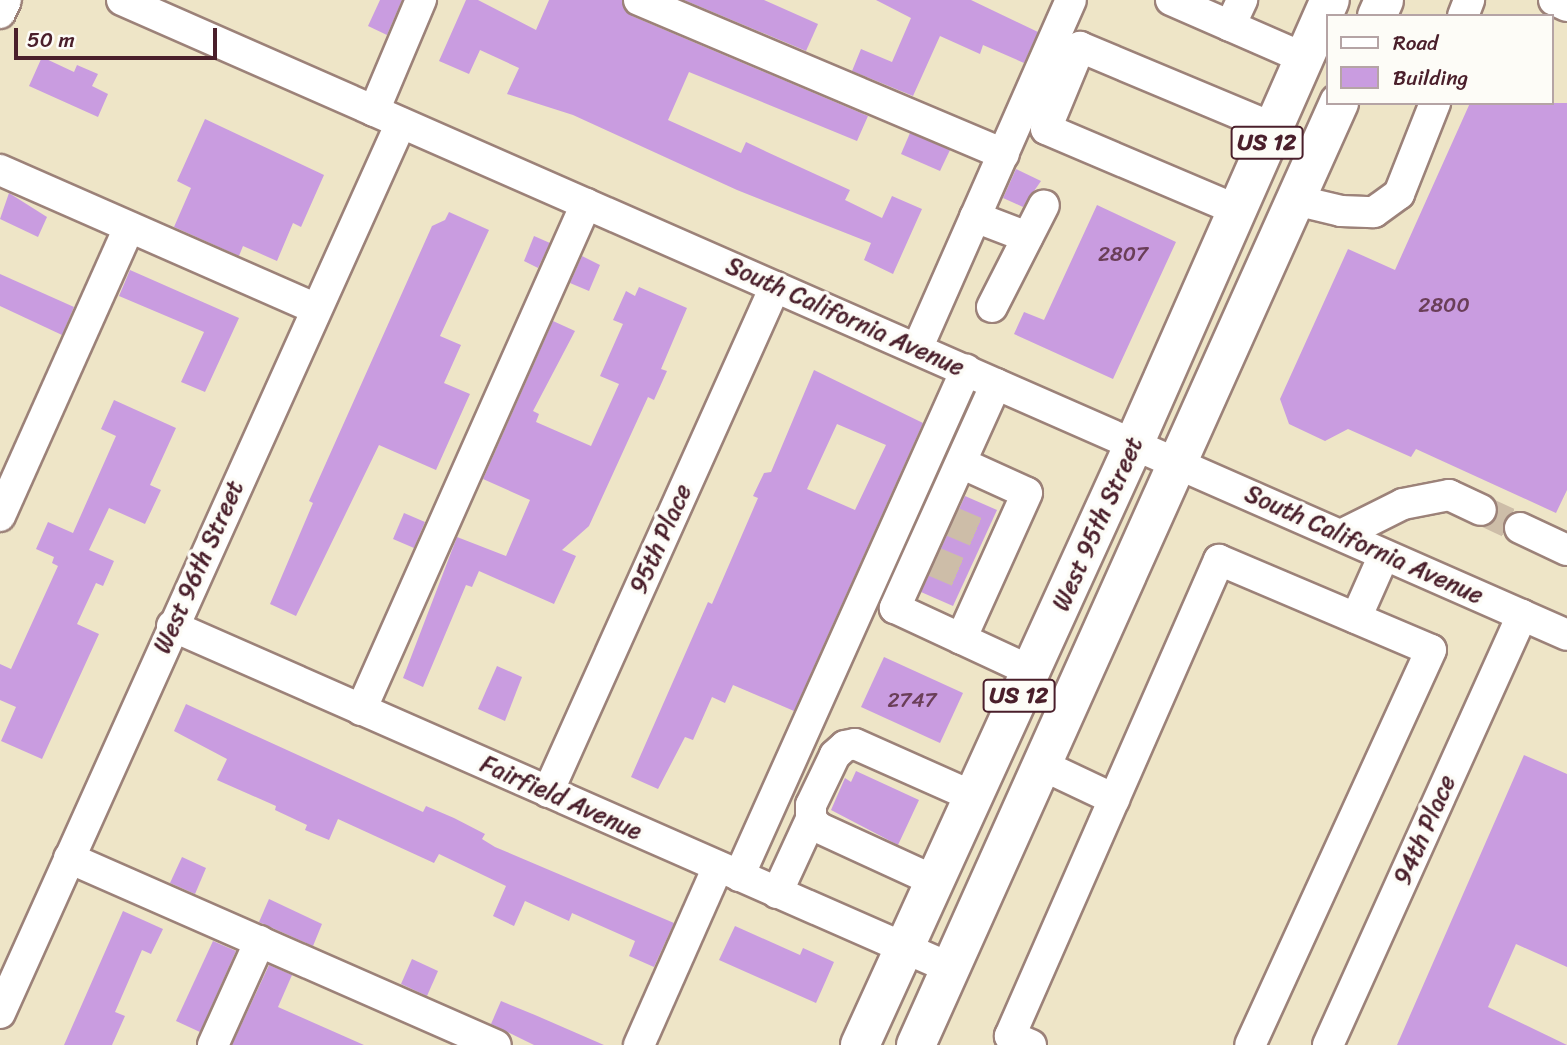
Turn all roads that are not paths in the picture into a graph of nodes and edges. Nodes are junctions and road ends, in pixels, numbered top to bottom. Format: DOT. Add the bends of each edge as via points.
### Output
graph roads {
  1 [pos="6,0"];
  2 [pos="122,0"];
  3 [pos="421,0"];
  4 [pos="639,0"];
  5 [pos="1071,0"];
  6 [pos="1171,0"];
  7 [pos="1330,0"];
  8 [pos="1554,0"];
  9 [pos="1567,6"];
  10 [pos="0,13"];
  11 [pos="1236,13"];
  12 [pos="1304,58"];
  13 [pos="1338,105"];
  14 [pos="1434,105"];
  15 [pos="374,111"];
  16 [pos="401,122"];
  17 [pos="1274,128"];
  18 [pos="1004,154"];
  19 [pos="0,170"];
  20 [pos="1295,200"];
  21 [pos="586,204"];
  22 [pos="1044,205"];
  23 [pos="1237,210"];
  24 [pos="975,217"];
  25 [pos="129,227"];
  26 [pos="1027,237"];
  27 [pos="775,287"];
  28 [pos="992,307"];
  29 [pos="316,309"];
  30 [pos="917,349"];
  31 [pos="966,370"];
  32 [pos="996,384"];
  33 [pos="1134,444"];
  34 [pos="961,463"];
  35 [pos="1178,463"];
  36 [pos="1481,510"];
  37 [pos="0,516"];
  38 [pos="1520,528"];
  39 [pos="1341,535"];
  40 [pos="1567,550"];
  41 [pos="1384,555"];
  42 [pos="1522,615"];
  43 [pos="1356,618"];
  44 [pos="172,626"];
  45 [pos="1567,635"];
  46 [pos="961,639"];
  47 [pos="1031,671"];
  48 [pos="361,710"];
  49 [pos="1042,765"];
  50 [pos="548,792"];
  51 [pos="974,797"];
  52 [pos="1114,799"];
  53 [pos="811,819"];
  54 [pos="69,858"];
  55 [pos="728,872"];
  56 [pos="935,881"];
  57 [pos="778,893"];
  58 [pos="260,941"];
  59 [pos="904,949"];
  60 [pos="950,968"];
  61 [pos="0,1013"];
  62 [pos="213,1045"];
  63 [pos="496,1045"];
  64 [pos="639,1045"];
  65 [pos="860,1045"];
  66 [pos="916,1045"];
  67 [pos="1031,1045"];
  68 [pos="1250,1045"];
  69 [pos="1328,1045"];
  1 -- 10 [label="street"];
  2 -- 15 [label="street, South California Avenue"];
  3 -- 15 [label="street"];
  4 -- 18 [label="street"];
  5 -- 18 [label="street"];
  6 -- 11 [label="street"];
  7 -- 12 [label="main road, West 95th Street / US 12"];
  8 -- 9 [label="street"];
  11 -- 12 [label="street"];
  12 -- 17 [label="main road, West 95th Street / US 12"];
  13 -- 20 [label="main road, West 95th Street / US 12"];
  14 -- 20 [label="street" via="1399,194 1374,212 1341,211"];
  15 -- 16 [label="street, South California Avenue"];
  16 -- 21 [label="street, South California Avenue"];
  16 -- 29 [label="street, West 96th Street"];
  17 -- 23 [label="main road, West 95th Street / US 12"];
  17 -- 23 [label="street" via="1080,47 1046,129"];
  18 -- 24 [label="street"];
  19 -- 25 [label="street"];
  20 -- 35 [label="main road, West 95th Street / US 12"];
  21 -- 27 [label="street, South California Avenue"];
  21 -- 48 [label="street"];
  22 -- 26 [label="street"];
  23 -- 33 [label="main road, West 95th Street / US 12"];
  24 -- 26 [label="street"];
  24 -- 30 [label="street"];
  25 -- 29 [label="street"];
  25 -- 37 [label="street"];
  26 -- 28 [label="street"];
  27 -- 30 [label="street, South California Avenue"];
  27 -- 50 [label="street, 95th Place"];
  29 -- 44 [label="street, West 96th Street"];
  30 -- 31 [label="street, South California Avenue"];
  31 -- 32 [label="street, South California Avenue"];
  31 -- 55 [label="street"];
  32 -- 33 [label="street, South California Avenue"];
  32 -- 34 [label="street"];
  33 -- 35 [label="street, South California Avenue"];
  33 -- 47 [label="main road, West 95th Street / US 12"];
  34 -- 46 [label="street" via="942,518 895,608"];
  34 -- 46 [label="street" via="1027,493 994,540 976,579"];
  35 -- 39 [label="street, South California Avenue"];
  35 -- 49 [label="main road, West 95th Street / US 12"];
  36 -- 39 [label="street" via="1449,495 1403,504"];
  38 -- 40 [label="street"];
  39 -- 41 [label="street, South California Avenue"];
  41 -- 42 [label="street, South California Avenue"];
  41 -- 43 [label="street"];
  42 -- 45 [label="street, South California Avenue"];
  42 -- 69 [label="street, 94th Place"];
  43 -- 52 [label="street" via="1219,560"];
  43 -- 68 [label="street" via="1431,650"];
  44 -- 48 [label="street, Fairfield Avenue"];
  44 -- 54 [label="street, West 96th Street"];
  46 -- 47 [label="street"];
  47 -- 51 [label="main road, West 95th Street / US 12"];
  48 -- 50 [label="street, Fairfield Avenue"];
  49 -- 52 [label="street"];
  49 -- 60 [label="main road, West 95th Street / US 12"];
  50 -- 55 [label="street, Fairfield Avenue"];
  51 -- 53 [label="street" via="855,744 835,755 811,805"];
  51 -- 56 [label="main road, West 95th Street / US 12"];
  52 -- 67 [label="street" via="1010,1036"];
  53 -- 56 [label="street" via="819,828"];
  53 -- 57 [label="street"];
  54 -- 58 [label="street"];
  54 -- 61 [label="street, West 96th Street"];
  55 -- 57 [label="street, Fairfield Avenue"];
  55 -- 64 [label="street"];
  56 -- 59 [label="main road, West 95th Street / US 12"];
  57 -- 59 [label="street, Fairfield Avenue"];
  58 -- 62 [label="street"];
  58 -- 63 [label="street"];
  59 -- 60 [label="street, Fairfield Avenue"];
  59 -- 65 [label="main road, West 95th Street / US 12"];
  60 -- 66 [label="main road, West 95th Street / US 12"];
}
